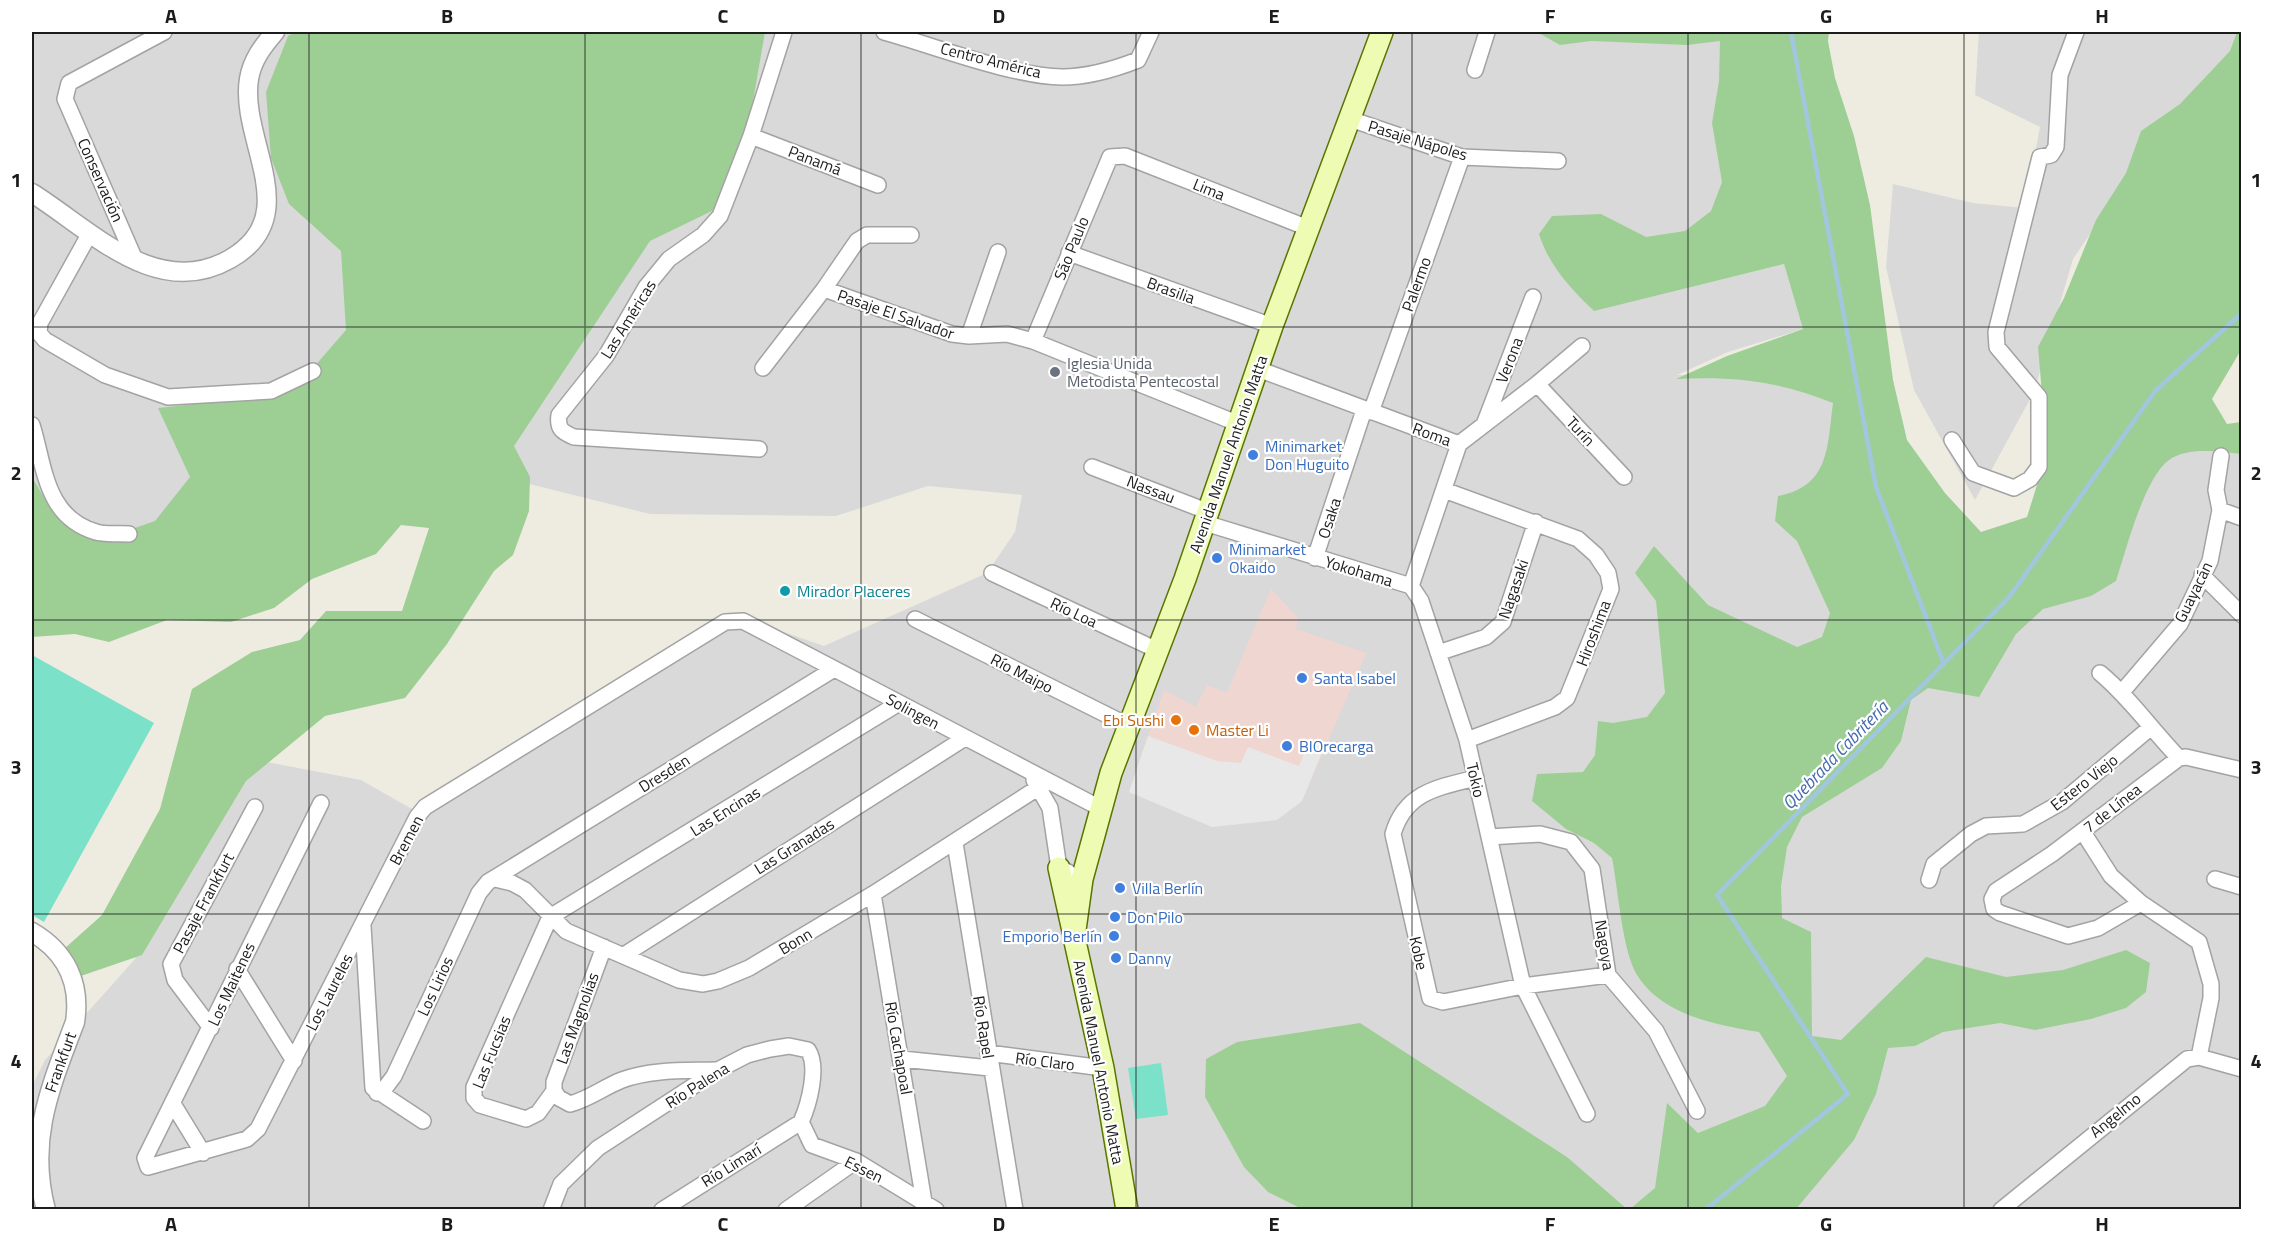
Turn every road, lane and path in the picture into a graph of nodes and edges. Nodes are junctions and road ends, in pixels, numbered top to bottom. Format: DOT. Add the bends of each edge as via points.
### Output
graph roads {
  1 [pos="164,32"];
  2 [pos="275,32"];
  3 [pos="784,32"];
  4 [pos="884,32"];
  5 [pos="1151,32"];
  6 [pos="1382,32"];
  7 [pos="1487,32"];
  8 [pos="2076,32"];
  9 [pos="1475,70"];
  10 [pos="1350,119"];
  11 [pos="751,136"];
  12 [pos="1110,157"];
  13 [pos="1462,157"];
  14 [pos="1558,161"];
  15 [pos="879,185"];
  16 [pos="32,193"];
  17 [pos="1308,228"];
  18 [pos="90,233"];
  19 [pos="911,235"];
  20 [pos="998,252"];
  21 [pos="1069,253"];
  22 [pos="136,262"];
  23 [pos="824,289"];
  24 [pos="1533,297"];
  25 [pos="1272,326"];
  26 [pos="969,336"];
  27 [pos="1033,341"];
  28 [pos="1582,346"];
  29 [pos="763,368"];
  30 [pos="1258,369"];
  31 [pos="313,371"];
  32 [pos="1538,384"];
  33 [pos="1368,411"];
  34 [pos="1485,422"];
  35 [pos="1239,424"];
  36 [pos="32,425"];
  37 [pos="1952,440"];
  38 [pos="1459,444"];
  39 [pos="759,449"];
  40 [pos="2221,456"];
  41 [pos="1092,467"];
  42 [pos="1624,477"];
  43 [pos="1444,490"];
  44 [pos="2220,510"];
  45 [pos="1207,517"];
  46 [pos="2241,518"];
  47 [pos="1536,522"];
  48 [pos="129,534"];
  49 [pos="1316,558"];
  50 [pos="992,573"];
  51 [pos="2202,575"];
  52 [pos="1410,586"];
  53 [pos="2241,615"];
  54 [pos="915,619"];
  55 [pos="725,622"];
  56 [pos="1157,650"];
  57 [pos="1438,652"];
  58 [pos="834,669"];
  59 [pos="2100,673"];
  60 [pos="2122,692"];
  61 [pos="899,703"];
  62 [pos="1129,726"];
  63 [pos="2150,728"];
  64 [pos="964,738"];
  65 [pos="1467,740"];
  66 [pos="2179,758"];
  67 [pos="2241,770"];
  68 [pos="1476,778"];
  69 [pos="1043,785"];
  70 [pos="1073,795"];
  71 [pos="321,803"];
  72 [pos="255,807"];
  73 [pos="1050,808"];
  74 [pos="1100,808"];
  75 [pos="2083,831"];
  76 [pos="1490,837"];
  77 [pos="955,843"];
  78 [pos="517,864"];
  79 [pos="1059,868"];
  80 [pos="495,879"];
  81 [pos="1082,879"];
  82 [pos="2216,879"];
  83 [pos="1929,880"];
  84 [pos="2241,886"];
  85 [pos="873,894"];
  86 [pos="2140,903"];
  87 [pos="541,904"];
  88 [pos="550,917"];
  89 [pos="363,923"];
  90 [pos="32,932"];
  91 [pos="1074,937"];
  92 [pos="604,947"];
  93 [pos="624,955"];
  94 [pos="237,969"];
  95 [pos="1608,975"];
  96 [pos="1522,986"];
  97 [pos="211,1028"];
  98 [pos="2199,1057"];
  99 [pos="902,1059"];
  100 [pos="294,1061"];
  101 [pos="989,1061"];
  102 [pos="1103,1068"];
  103 [pos="2241,1069"];
  104 [pos="718,1070"];
  105 [pos="554,1090"];
  106 [pos="376,1093"];
  107 [pos="173,1104"];
  108 [pos="1697,1111"];
  109 [pos="1587,1114"];
  110 [pos="423,1121"];
  111 [pos="801,1122"];
  112 [pos="203,1153"];
  113 [pos="856,1161"];
  114 [pos="146,1165"];
  115 [pos="930,1206"];
  116 [pos="796,1207"];
  117 [pos="46,1209"];
  118 [pos="551,1209"];
  119 [pos="662,1209"];
  120 [pos="1015,1209"];
  121 [pos="1127,1209"];
  122 [pos="2001,1209"];
  1 -- 22 [label="street, Conservación" via="69,83 65,99"];
  2 -- 22 [label="street" via="254,62 249,80 249,108 267,187 266,216 258,234 241,253 217,267 191,274 166,272"];
  3 -- 11 [label="street, Las Américas"];
  4 -- 5 [label="street, Centro América" via="1011,68 1063,77 1118,68 1138,60"];
  6 -- 10 [label="main road, Avenida Manuel Antonio Matta"];
  7 -- 9 [label="street"];
  8 -- 37 [label="street" via="2060,75 2056,147 2051,155 2040,157 1996,332 1997,347 2039,397 2039,467 2030,479 2014,488 1973,473"];
  10 -- 13 [label="street, Pasaje Nápoles"];
  10 -- 17 [label="main road, Avenida Manuel Antonio Matta"];
  11 -- 15 [label="street, Panamá"];
  11 -- 39 [label="street, Las Américas" via="720,216 703,235 669,259 646,287 606,356 559,415 558,424 562,432 574,437"];
  12 -- 17 [label="street, Lima" via="1125,156"];
  12 -- 21 [label="street, São Paulo"];
  13 -- 14 [label="street, Pasaje Nápoles"];
  13 -- 33 [label="street, Palermo"];
  16 -- 18 [label="street"];
  17 -- 25 [label="main road, Avenida Manuel Antonio Matta"];
  18 -- 22 [label="street"];
  18 -- 31 [label="street" via="40,323 39,333 45,340 105,375 168,397 271,391"];
  19 -- 23 [label="street" via="867,235 857,241"];
  20 -- 26 [label="street"];
  21 -- 25 [label="street, Brasilia"];
  21 -- 27 [label="street, São Paulo"];
  23 -- 26 [label="street, Pasaje El Salvador" via="952,334"];
  23 -- 29 [label="street"];
  24 -- 34 [label="street, Verona"];
  25 -- 30 [label="main road, Avenida Manuel Antonio Matta"];
  26 -- 27 [label="street, Pasaje El Salvador" via="1007,334"];
  27 -- 35 [label="street, Pasaje El Salvador"];
  28 -- 32 [label="street, Roma"];
  30 -- 33 [label="street, Roma"];
  30 -- 35 [label="main road, Avenida Manuel Antonio Matta"];
  32 -- 34 [label="street, Roma"];
  32 -- 42 [label="street, Turín"];
  33 -- 38 [label="street, Roma"];
  33 -- 49 [label="street, Osaka"];
  34 -- 38 [label="street, Roma"];
  35 -- 45 [label="main road, Avenida Manuel Antonio Matta"];
  36 -- 48 [label="street" via="52,498 73,520 96,533"];
  38 -- 43 [label="street"];
  40 -- 44 [label="street, Guayacán" via="2216,490"];
  41 -- 45 [label="street, Nassau"];
  43 -- 47 [label="street, Hiroshima"];
  43 -- 52 [label="street"];
  44 -- 46 [label="street"];
  44 -- 51 [label="street, Guayacán" via="2210,561"];
  45 -- 49 [label="street, Yokohama"];
  45 -- 56 [label="main road, Avenida Manuel Antonio Matta"];
  47 -- 57 [label="street, Nagasaki" via="1503,622 1486,637"];
  47 -- 65 [label="street, Hiroshima" via="1578,539 1596,555 1608,573 1611,589 1567,698 1555,708"];
  49 -- 52 [label="street, Yokohama"];
  50 -- 56 [label="street, Río Loa"];
  51 -- 53 [label="street"];
  51 -- 60 [label="street, Guayacán" via="2180,624"];
  52 -- 57 [label="street, Tokio"];
  54 -- 62 [label="street, Río Maipo"];
  55 -- 58 [label="street, Solingen" via="743,621"];
  55 -- 89 [label="street, Bremen" via="425,807"];
  56 -- 62 [label="main road, Avenida Manuel Antonio Matta"];
  57 -- 65 [label="street, Tokio"];
  58 -- 61 [label="street, Solingen"];
  58 -- 78 [label="street, Dresden"];
  59 -- 60 [label="street"];
  60 -- 63 [label="street"];
  61 -- 64 [label="street, Solingen"];
  61 -- 88 [label="street, Las Encinas"];
  62 -- 74 [label="main road, Avenida Manuel Antonio Matta"];
  63 -- 66 [label="street"];
  63 -- 83 [label="street, Estero Viejo" via="2062,802 2023,824 1986,826 1971,834 1934,864"];
  64 -- 69 [label="street, Solingen" via="1030,772"];
  64 -- 93 [label="street, Las Granadas"];
  65 -- 68 [label="street, Tokio"];
  66 -- 67 [label="street"];
  66 -- 75 [label="street, 7 de Línea"];
  68 -- 76 [label="street, Tokio"];
  68 -- 96 [label="street, Kobe" via="1420,795 1395,828 1393,843 1432,1000 1443,1002"];
  69 -- 70 [label="street"];
  69 -- 73 [label="street"];
  69 -- 77 [label="street, Bonn"];
  70 -- 73 [label="street" via="1059,798"];
  70 -- 74 [label="street"];
  71 -- 94 [label="street, Los Maitenes"];
  72 -- 97 [label="street, Pasaje Frankfurt" via="171,964 175,980"];
  73 -- 79 [label="street"];
  74 -- 81 [label="main road, Avenida Manuel Antonio Matta"];
  75 -- 86 [label="street" via="2110,876"];
  75 -- 86 [label="street, 7 de Línea" via="1992,894 1994,909 2068,936 2098,928"];
  76 -- 95 [label="street, Nagoya" via="1540,834 1571,842 1592,869"];
  76 -- 96 [label="street, Tokio"];
  77 -- 85 [label="street, Bonn"];
  77 -- 101 [label="street, Río Rapel"];
  78 -- 80 [label="street, Dresden"];
  78 -- 87 [label="street, Bonn"];
  79 -- 81 [label="street"];
  79 -- 91 [label="main road"];
  80 -- 87 [label="street, Bonn" via="512,882"];
  80 -- 106 [label="street, Los Lirios" via="478,893 394,1076"];
  81 -- 91 [label="main road, Avenida Manuel Antonio Matta"];
  82 -- 84 [label="street"];
  85 -- 93 [label="street, Bonn" via="749,968 718,981 703,984 679,980"];
  85 -- 99 [label="street, Río Cachapoal"];
  86 -- 98 [label="street" via="2192,935 2203,951 2211,998"];
  87 -- 88 [label="street, Bonn"];
  88 -- 92 [label="street, Bonn" via="566,931"];
  88 -- 105 [label="street, Las Fucsias" via="474,1088 474,1098 480,1105 526,1119 538,1113"];
  89 -- 100 [label="street, Los Laureles"];
  89 -- 106 [label="street" via="372,1081"];
  90 -- 117 [label="street, Frankfurt" via="47,941 67,964 77,1007 43,1112 41,1184"];
  91 -- 102 [label="main road, Avenida Manuel Antonio Matta"];
  92 -- 93 [label="street, Bonn"];
  92 -- 105 [label="street, Las Magnolias"];
  94 -- 97 [label="street, Los Maitenes"];
  94 -- 100 [label="street"];
  95 -- 96 [label="street, Kobe"];
  95 -- 108 [label="street, Nagoya" via="1656,1031"];
  96 -- 109 [label="street, Tokio"];
  97 -- 107 [label="street, Los Maitenes"];
  98 -- 103 [label="street"];
  98 -- 122 [label="street, Angelmo" via="2175,1067"];
  99 -- 101 [label="street, Río Claro"];
  99 -- 115 [label="street, Río Cachapoal"];
  100 -- 112 [label="street, Los Laureles" via="258,1129 247,1139"];
  101 -- 102 [label="street, Río Claro"];
  101 -- 120 [label="street, Río Rapel"];
  102 -- 121 [label="main road, Avenida Manuel Antonio Matta"];
  104 -- 105 [label="street" via="660,1071 622,1080 570,1104"];
  104 -- 111 [label="street, Río Palena" via="747,1054 789,1046 808,1050 813,1063"];
  104 -- 118 [label="street, Río Palena" via="598,1148 561,1184"];
  106 -- 110 [label="street"];
  107 -- 112 [label="street"];
  107 -- 114 [label="street, Los Maitenes" via="145,1158"];
  111 -- 113 [label="street, Essen" via="812,1145"];
  111 -- 119 [label="street, Río Limarí"];
  112 -- 114 [label="street, Los Laureles" via="152,1167"];
  113 -- 115 [label="street, Essen"];
  113 -- 116 [label="street"];
}
